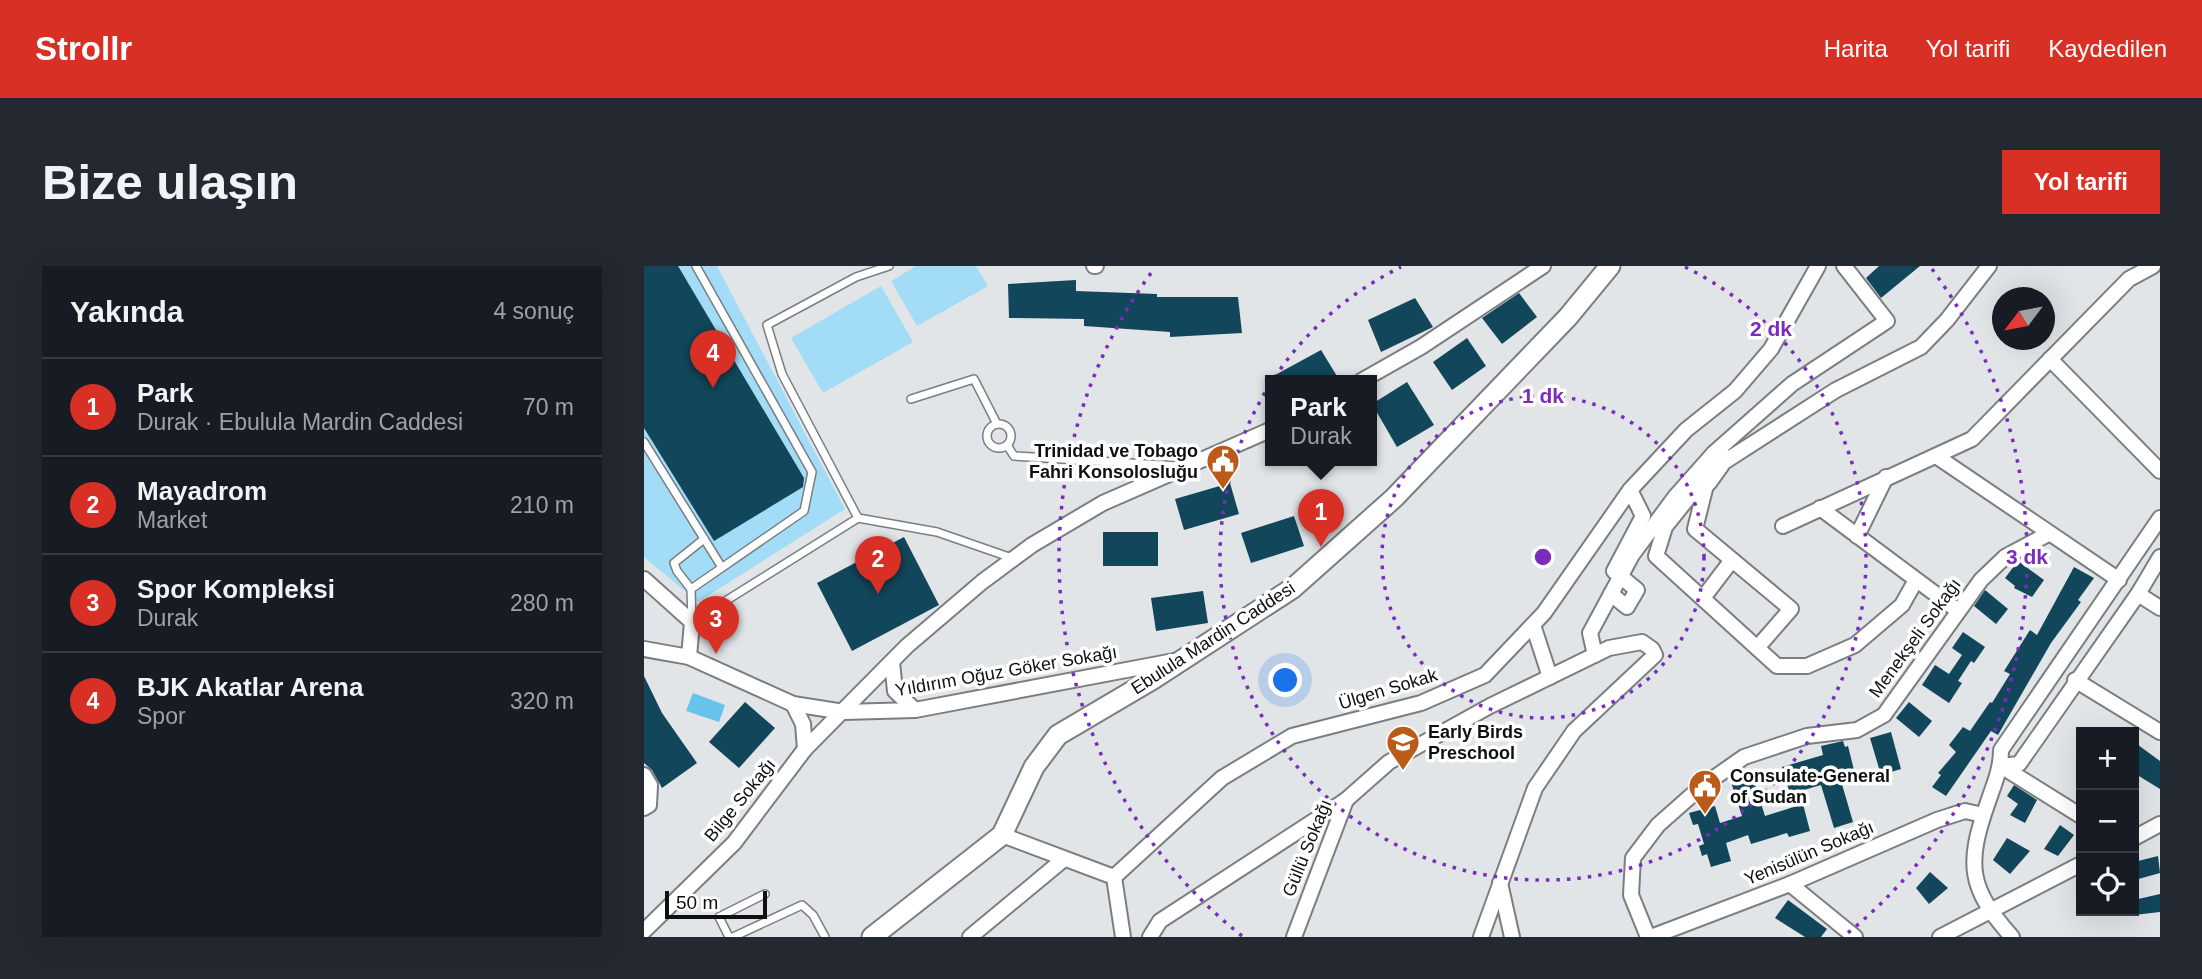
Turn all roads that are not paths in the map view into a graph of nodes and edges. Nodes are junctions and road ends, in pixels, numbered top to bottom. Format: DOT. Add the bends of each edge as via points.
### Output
graph roads {
  1 [pos="696,266"];
  2 [pos="888,266"];
  3 [pos="1544,266"];
  4 [pos="1610,266"];
  5 [pos="1818,266"];
  6 [pos="1844,266"];
  7 [pos="1989,266"];
  8 [pos="2154,270"];
  9 [pos="2050,359"];
  10 [pos="1372,375"];
  11 [pos="911,399"];
  12 [pos="997,424"];
  13 [pos="1265,432"];
  14 [pos="644,442"];
  15 [pos="1007,445"];
  16 [pos="1750,447"];
  17 [pos="1714,453"];
  18 [pos="1936,456"];
  19 [pos="1183,467"];
  20 [pos="1709,471"];
  21 [pos="2160,471"];
  22 [pos="1886,477"];
  23 [pos="1630,490"];
  24 [pos="1704,490"];
  25 [pos="1820,508"];
  26 [pos="858,518"];
  27 [pos="2160,518"];
  28 [pos="1783,526"];
  29 [pos="2048,534"];
  30 [pos="1857,536"];
  31 [pos="704,539"];
  32 [pos="2160,557"];
  33 [pos="1014,559"];
  34 [pos="1732,559"];
  35 [pos="721,566"];
  36 [pos="1621,576"];
  37 [pos="644,579"];
  38 [pos="1916,580"];
  39 [pos="2119,580"];
  40 [pos="691,589"];
  41 [pos="1611,594"];
  42 [pos="2138,594"];
  43 [pos="1703,598"];
  44 [pos="2160,608"];
  45 [pos="1957,610"];
  46 [pos="692,622"];
  47 [pos="1533,625"];
  48 [pos="1757,648"];
  49 [pos="644,649"];
  50 [pos="1595,654"];
  51 [pos="689,657"];
  52 [pos="1183,660"];
  53 [pos="891,662"];
  54 [pos="1550,677"];
  55 [pos="2075,680"];
  56 [pos="793,704"];
  57 [pos="915,710"];
  58 [pos="844,712"];
  59 [pos="2160,732"];
  60 [pos="805,749"];
  61 [pos="2001,766"];
  62 [pos="644,775"];
  63 [pos="1346,800"];
  64 [pos="647,805"];
  65 [pos="2076,813"];
  66 [pos="1983,816"];
  67 [pos="2160,824"];
  68 [pos="1002,835"];
  69 [pos="2139,835"];
  70 [pos="1064,859"];
  71 [pos="2076,867"];
  72 [pos="1114,877"];
  73 [pos="1500,883"];
  74 [pos="1790,884"];
  75 [pos="765,894"];
  76 [pos="1989,912"];
  77 [pos="644,931"];
  78 [pos="1119,936"];
  79 [pos="731,937"];
  80 [pos="825,937"];
  81 [pos="872,937"];
  82 [pos="970,937"];
  83 [pos="1150,937"];
  84 [pos="1294,937"];
  85 [pos="1481,937"];
  86 [pos="1512,937"];
  87 [pos="1649,937"];
  88 [pos="1855,937"];
  89 [pos="1940,937"];
  90 [pos="2012,937"];
  1 -- 35 [label="lane" via="812,472 804,512"];
  2 -- 26 [label="lane" via="856,277 767,325 782,374"];
  3 -- 10 [label="street"];
  4 -- 52 [label="street, Ebulula Mardin Caddesi" via="1550,336 1394,498 1293,588"];
  5 -- 23 [label="street, Ülgen Sokak" via="1771,349 1735,391 1686,429"];
  6 -- 17 [label="street" via="1887,321 1792,384"];
  7 -- 16 [label="street" via="1921,347 1836,390"];
  8 -- 9 [label="street" via="2129,279"];
  9 -- 18 [label="street" via="1972,439"];
  9 -- 21 [label="street"];
  11 -- 12 [label="lane" via="974,379"];
  12 -- 15 [label="lane" via="1009,428"];
  12 -- 15 [label="lane" via="987,436 998,448"];
  13 -- 19 [label="street, Bilge Sokağı"];
  14 -- 31 [label="lane"];
  15 -- 19 [label="lane" via="1014,456"];
  16 -- 17 [label="street"];
  16 -- 24 [label="street" via="1724,463"];
  17 -- 20 [label="street"];
  17 -- 36 [label="street" via="1675,497"];
  18 -- 22 [label="street"];
  18 -- 29 [label="street"];
  19 -- 33 [label="street, Bilge Sokağı" via="1104,503"];
  20 -- 24 [label="street"];
  20 -- 43 [label="street" via="1664,527 1656,556"];
  22 -- 25 [label="street"];
  22 -- 30 [label="street"];
  23 -- 36 [label="street" via="1643,516 1614,571"];
  23 -- 47 [label="street, Ülgen Sokak"];
  24 -- 34 [label="street" via="1695,529"];
  25 -- 28 [label="street"];
  25 -- 30 [label="street"];
  26 -- 33 [label="lane" via="937,532"];
  26 -- 46 [label="lane"];
  27 -- 39 [label="street"];
  29 -- 39 [label="street"];
  29 -- 45 [label="street, Menekşeli Sokağı" via="2005,557"];
  30 -- 38 [label="street"];
  31 -- 35 [label="lane"];
  31 -- 40 [label="lane" via="674,562"];
  32 -- 42 [label="street"];
  33 -- 53 [label="street, Bilge Sokağı"];
  34 -- 43 [label="street"];
  34 -- 48 [label="street" via="1791,609"];
  35 -- 40 [label="lane"];
  36 -- 41 [label="street"];
  36 -- 41 [label="street" via="1637,590 1627,607"];
  37 -- 46 [label="street"];
  38 -- 45 [label="street"];
  38 -- 48 [label="street" via="1902,604 1855,645 1807,666 1777,666"];
  39 -- 61 [label="street" via="2001,750"];
  40 -- 46 [label="lane"];
  41 -- 50 [label="street" via="1590,633"];
  42 -- 44 [label="street"];
  42 -- 55 [label="street"];
  43 -- 48 [label="street"];
  45 -- 87 [label="street, Menekşeli Sokağı" via="1884,715 1857,730 1807,736 1744,757 1658,825 1633,858 1631,895"];
  46 -- 51 [label="street"];
  47 -- 54 [label="street"];
  47 -- 72 [label="street, Ülgen Sokak" via="1485,675 1421,703 1292,736 1222,778"];
  49 -- 51 [label="street, Yıldırım Oğuz Göker Sokağı"];
  50 -- 54 [label="street, Güllü Sokağı"];
  50 -- 73 [label="street, Güllü Sokağı" via="1642,642 1655,654 1574,732 1535,788"];
  51 -- 56 [label="street, Yıldırım Oğuz Göker Sokağı"];
  52 -- 57 [label="street, Yıldırım Oğuz Göker Sokağı"];
  52 -- 68 [label="street, Ebulula Mardin Caddesi" via="1058,735 1034,767"];
  53 -- 57 [label="street" via="895,691"];
  53 -- 58 [label="street, Bilge Sokağı"];
  54 -- 63 [label="street, Güllü Sokağı" via="1389,762"];
  55 -- 59 [label="street"];
  55 -- 61 [label="street" via="2019,764"];
  56 -- 58 [label="street, Yıldırım Oğuz Göker Sokağı"];
  56 -- 60 [label="street" via="803,724"];
  57 -- 58 [label="street, Yıldırım Oğuz Göker Sokağı"];
  58 -- 60 [label="street, Bilge Sokağı"];
  60 -- 77 [label="street, Bilge Sokağı" via="734,843"];
  61 -- 65 [label="street"];
  61 -- 66 [label="street"];
  62 -- 64 [label="street" via="650,785"];
  63 -- 83 [label="street" via="1160,921"];
  63 -- 84 [label="street, Güllü Sokağı"];
  66 -- 74 [label="street, Yenisülün Sokağı" via="1965,811 1937,820"];
  66 -- 76 [label="street" via="1972,870"];
  67 -- 69 [label="street"];
  68 -- 70 [label="street"];
  68 -- 81 [label="street, Ebulula Mardin Caddesi"];
  70 -- 72 [label="street"];
  70 -- 82 [label="street"];
  71 -- 76 [label="street"];
  72 -- 78 [label="street"];
  73 -- 85 [label="street"];
  73 -- 86 [label="street"];
  74 -- 87 [label="street, Yenisülün Sokağı"];
  74 -- 88 [label="street"];
  75 -- 79 [label="lane" via="719,918"];
  76 -- 89 [label="street"];
  76 -- 90 [label="street"];
  79 -- 80 [label="lane" via="802,905"];
}
